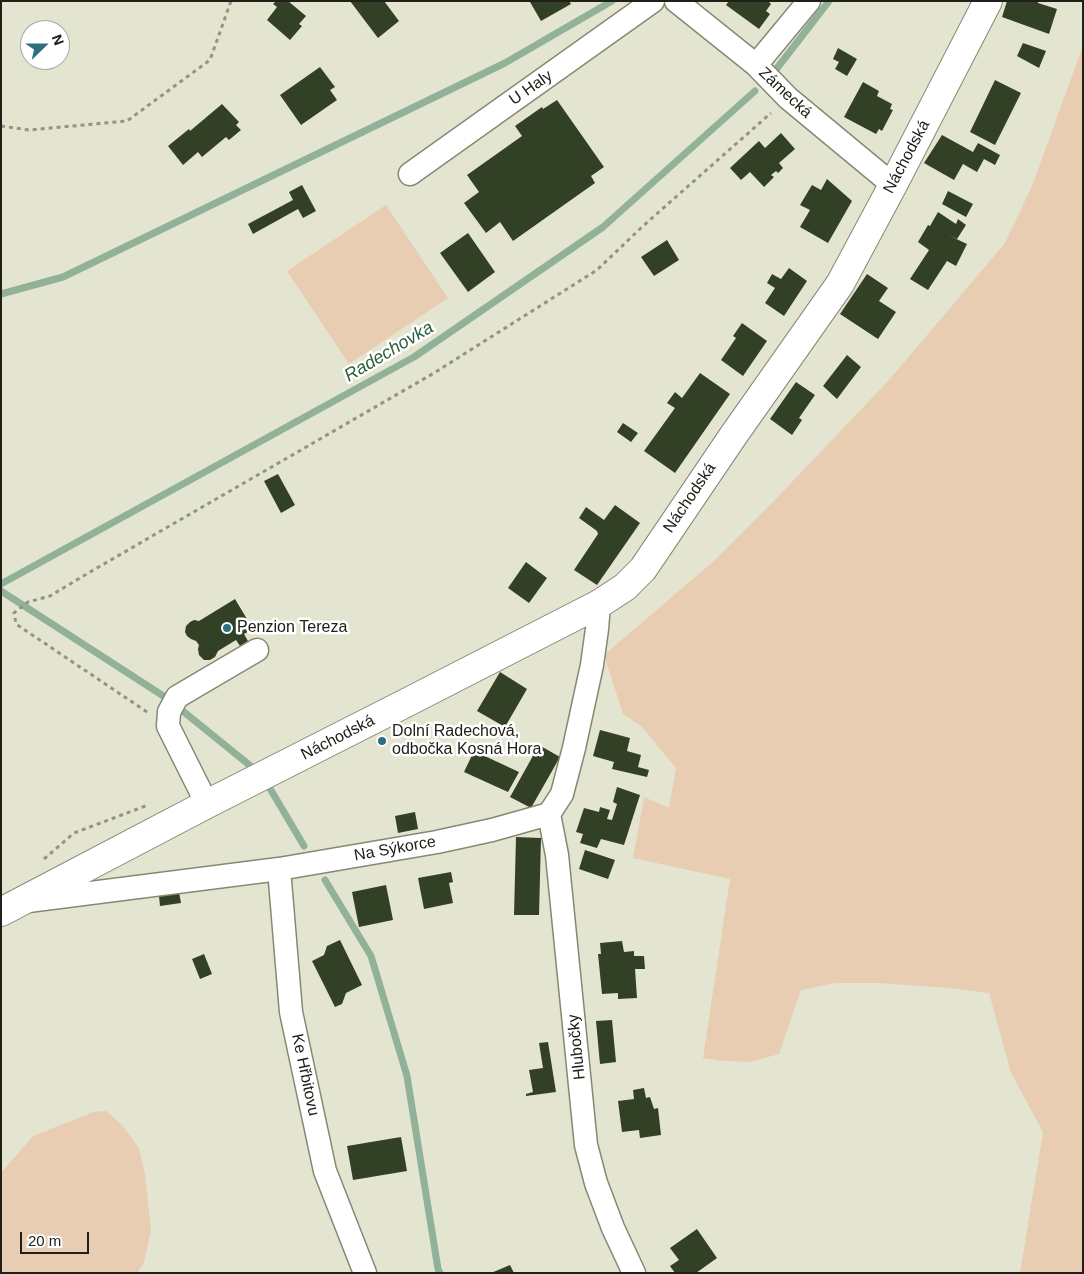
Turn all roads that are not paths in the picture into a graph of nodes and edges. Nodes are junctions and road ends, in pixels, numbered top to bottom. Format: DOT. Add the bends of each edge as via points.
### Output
graph roads {
  1 [pos="653,1"];
  2 [pos="676,1"];
  3 [pos="809,1"];
  4 [pos="988,1"];
  5 [pos="756,65"];
  6 [pos="410,174"];
  7 [pos="893,185"];
  8 [pos="599,604"];
  9 [pos="257,650"];
  10 [pos="208,804"];
  11 [pos="549,814"];
  12 [pos="279,869"];
  13 [pos="12,907"];
  14 [pos="365,1273"];
  15 [pos="634,1273"];
  1 -- 6 [label="street, U Haly"];
  2 -- 5 [label="street, Zámecká"];
  3 -- 5 [label="street"];
  4 -- 7 [label="main road, Náchodská"];
  5 -- 7 [label="street, Zámecká" via="788,98"];
  7 -- 8 [label="main road, Náchodská" via="840,284 643,569 625,588"];
  8 -- 10 [label="main road, Náchodská"];
  8 -- 11 [label="street" via="592,665 574,748 562,794"];
  9 -- 10 [label="street" via="171,712"];
  10 -- 13 [label="main road, Náchodská"];
  11 -- 12 [label="street, Na Sýkorce" via="437,842"];
  11 -- 15 [label="street, Hlubočky" via="558,855 586,1145 596,1183"];
  12 -- 13 [label="street, Na Sýkorce"];
  12 -- 14 [label="street, Ke Hřbitovu" via="291,1012 325,1172"];
}
